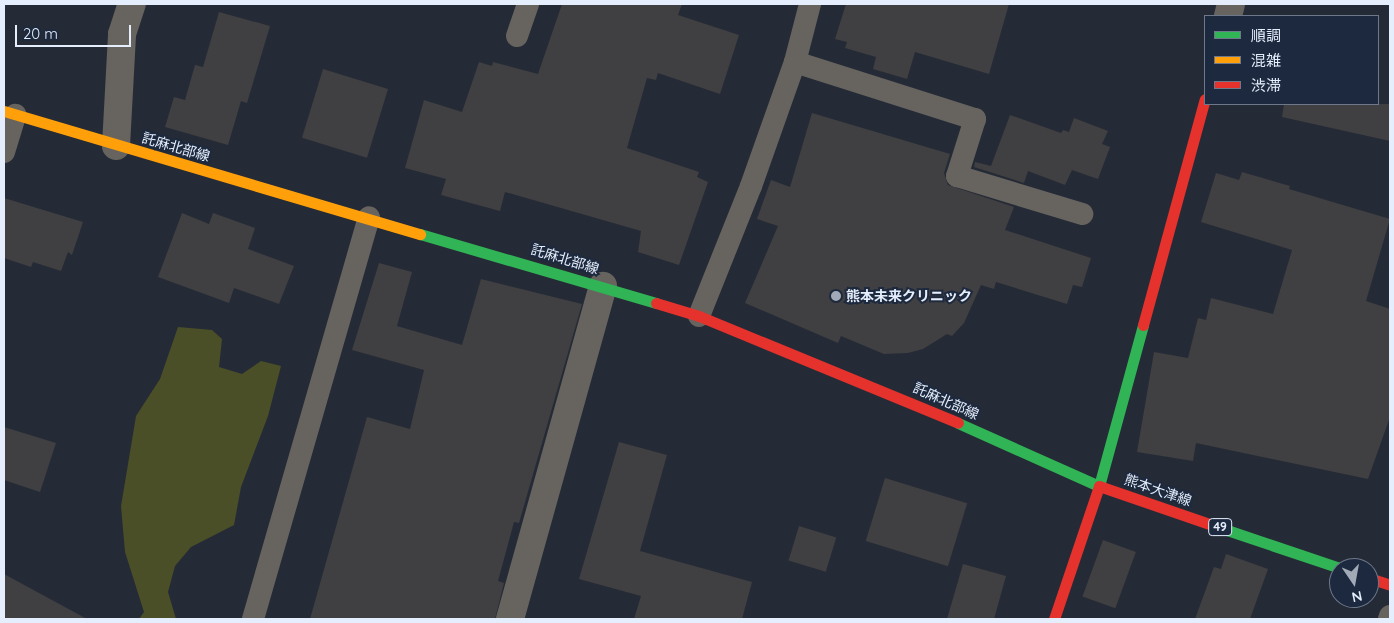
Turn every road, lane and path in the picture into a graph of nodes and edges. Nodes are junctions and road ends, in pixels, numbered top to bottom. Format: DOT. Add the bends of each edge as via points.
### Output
graph roads {
  1 [pos="132,4"];
  2 [pos="528,4"];
  3 [pos="810,4"];
  4 [pos="517,36"];
  5 [pos="795,62"];
  6 [pos="1204,102"];
  7 [pos="10,113"];
  8 [pos="116,146"];
  9 [pos="4,152"];
  10 [pos="1082,214"];
  11 [pos="369,217"];
  12 [pos="602,286"];
  13 [pos="699,316"];
  14 [pos="1099,486"];
  15 [pos="1329,564"];
  16 [pos="253,619"];
  17 [pos="510,619"];
  18 [pos="1054,619"];
  1 -- 8 [label="street" via="122,34"];
  2 -- 4 [label="lane"];
  3 -- 5 [label="lane"];
  5 -- 10 [label="lane" via="975,119 957,176"];
  5 -- 13 [label="lane" via="751,186"];
  6 -- 14 [label="main road"];
  7 -- 8 [label="main road, 託麻北部線"];
  7 -- 9 [label="lane"];
  8 -- 11 [label="main road, 託麻北部線"];
  11 -- 12 [label="main road, 託麻北部線"];
  11 -- 16 [label="lane"];
  12 -- 13 [label="main road, 託麻北部線"];
  12 -- 17 [label="street"];
  13 -- 14 [label="main road, 託麻北部線" via="900,397"];
  14 -- 15 [label="main road, 熊本大津線 / 49"];
  14 -- 18 [label="main road"];
}
